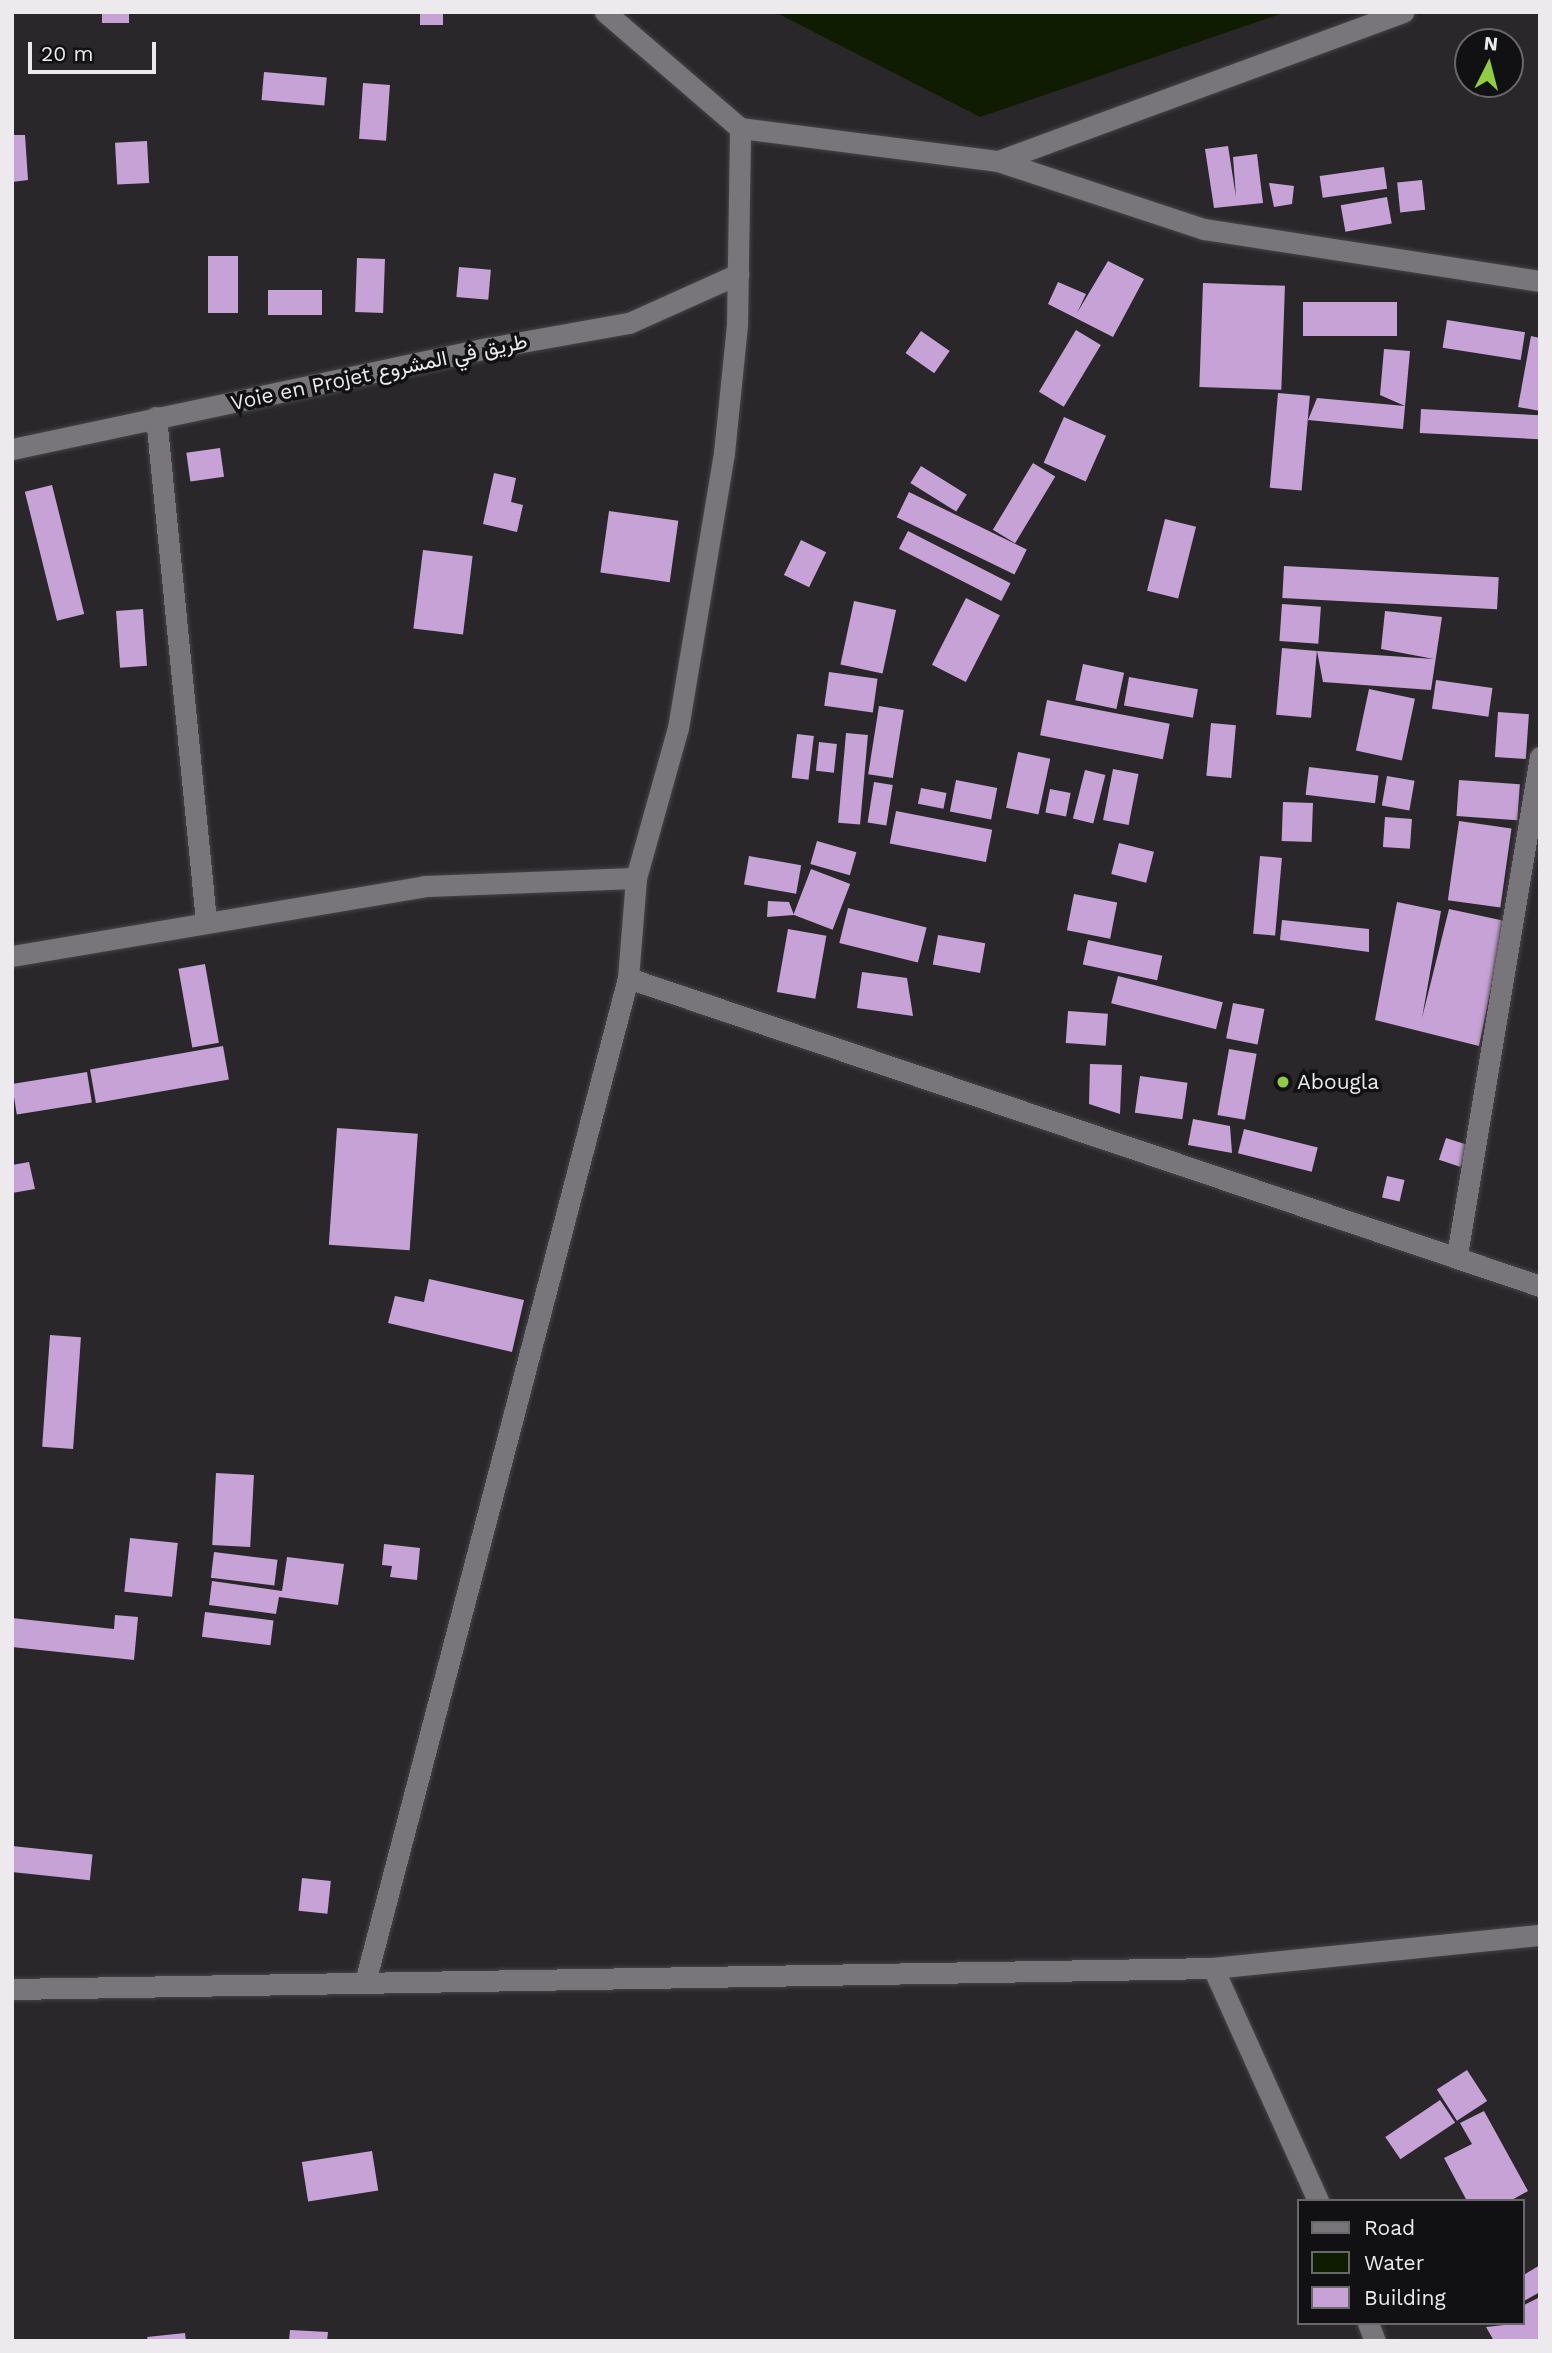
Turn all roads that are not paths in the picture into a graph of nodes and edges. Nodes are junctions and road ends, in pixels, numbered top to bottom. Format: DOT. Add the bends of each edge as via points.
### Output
graph roads {
  1 [pos="605,12"];
  2 [pos="1404,12"];
  3 [pos="740,128"];
  4 [pos="998,161"];
  5 [pos="738,274"];
  6 [pos="1540,281"];
  7 [pos="156,418"];
  8 [pos="12,449"];
  9 [pos="1540,757"];
  10 [pos="636,878"];
  11 [pos="206,921"];
  12 [pos="12,956"];
  13 [pos="628,978"];
  14 [pos="1457,1255"];
  15 [pos="1540,1286"];
  16 [pos="1540,1936"];
  17 [pos="1213,1968"];
  18 [pos="365,1982"];
  19 [pos="12,1989"];
  20 [pos="1317,2199"];
  1 -- 3 [label="street"];
  2 -- 4 [label="street"];
  3 -- 4 [label="street"];
  3 -- 5 [label="street"];
  4 -- 6 [label="street" via="1204,229"];
  5 -- 7 [label="street, Voie en Projet طريق في المشروع" via="629,323"];
  5 -- 10 [label="street" via="724,453 678,728"];
  7 -- 8 [label="street, Voie en Projet طريق في المشروع"];
  7 -- 11 [label="street"];
  9 -- 14 [label="street"];
  10 -- 11 [label="street" via="425,886"];
  10 -- 13 [label="street"];
  11 -- 12 [label="street"];
  13 -- 14 [label="street"];
  13 -- 18 [label="street"];
  14 -- 15 [label="street"];
  16 -- 17 [label="street"];
  17 -- 18 [label="street"];
  17 -- 20 [label="street"];
  18 -- 19 [label="street"];
}
